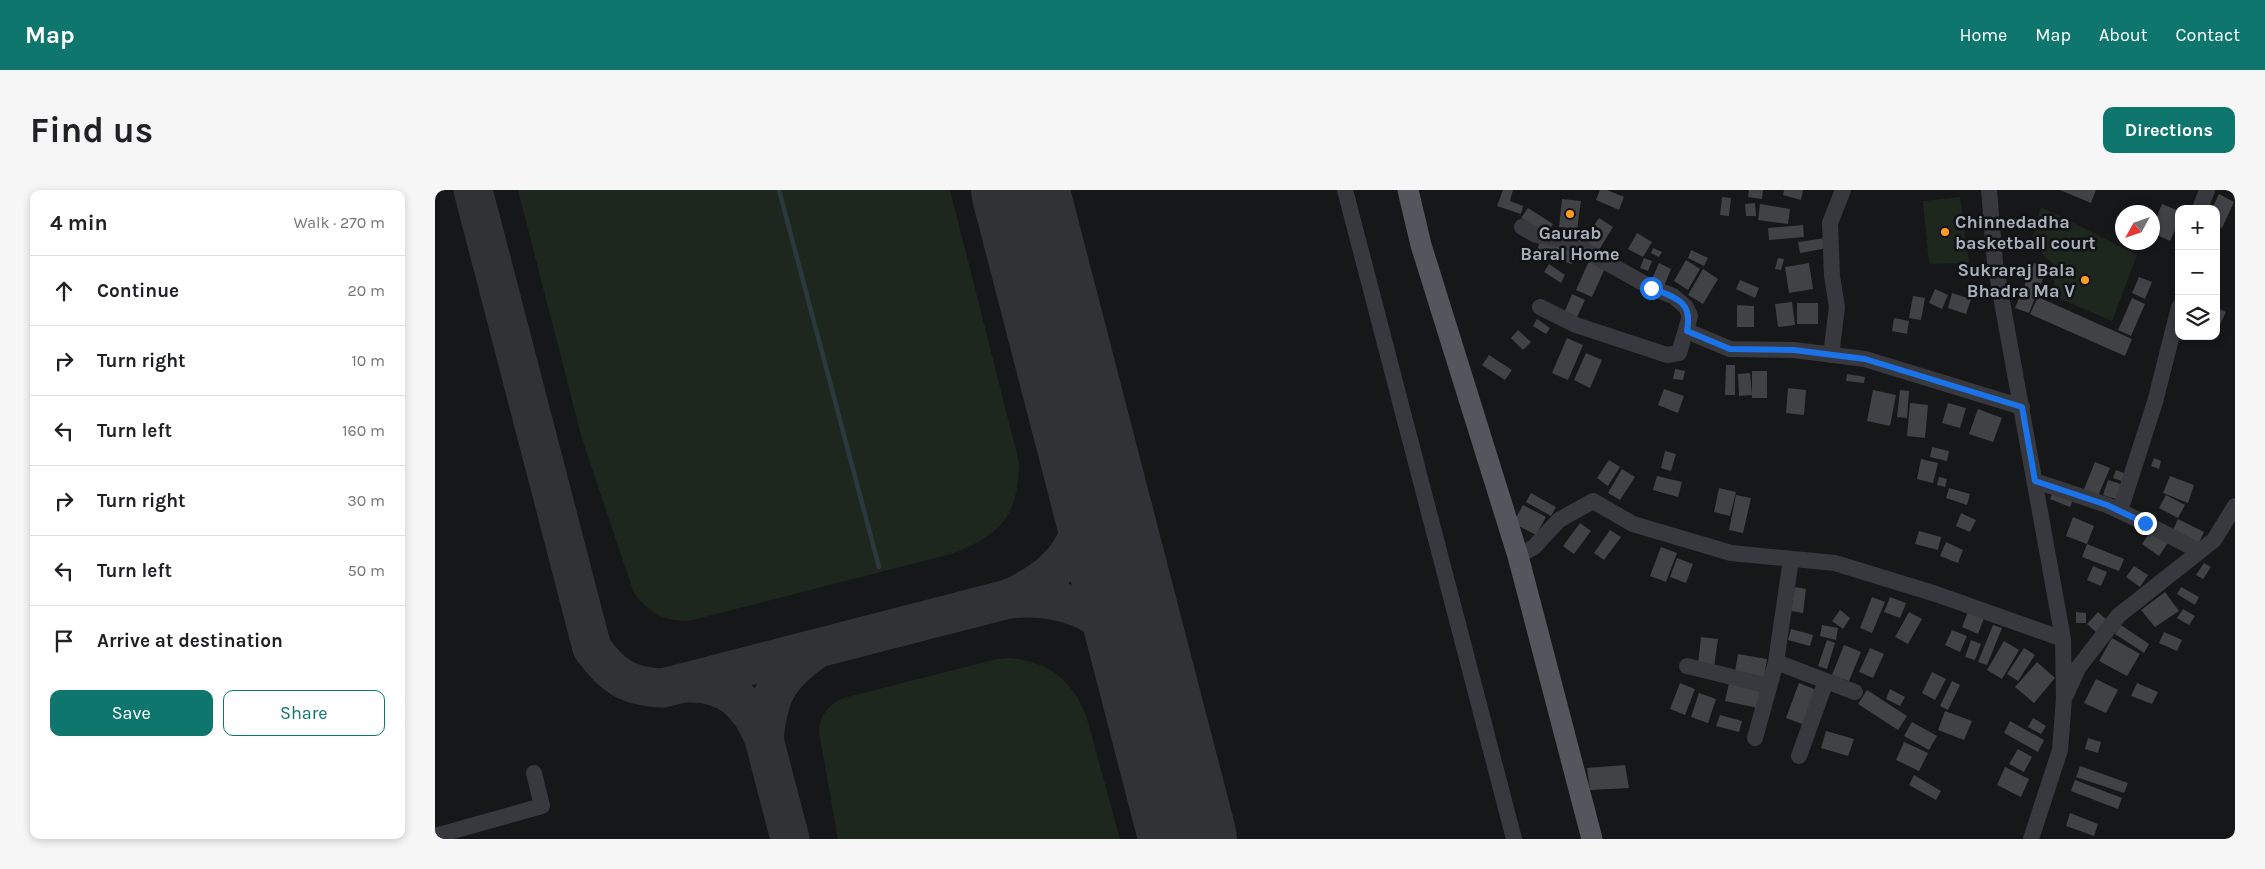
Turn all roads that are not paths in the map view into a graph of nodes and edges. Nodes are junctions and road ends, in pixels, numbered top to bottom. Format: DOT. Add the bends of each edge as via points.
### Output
graph roads {
  1 [pos="1345,190"];
  2 [pos="1408,190"];
  3 [pos="1843,190"];
  4 [pos="1989,190"];
  5 [pos="2207,190"];
  6 [pos="2201,205"];
  7 [pos="1522,227"];
  8 [pos="1540,307"];
  9 [pos="2175,323"];
  10 [pos="1687,331"];
  11 [pos="1831,354"];
  12 [pos="2022,407"];
  13 [pos="2035,481"];
  14 [pos="2235,506"];
  15 [pos="2120,511"];
  16 [pos="2199,551"];
  17 [pos="1518,556"];
  18 [pos="1791,559"];
  19 [pos="2063,639"];
  20 [pos="1776,662"];
  21 [pos="1687,666"];
  22 [pos="1826,681"];
  23 [pos="1769,686"];
  24 [pos="1855,692"];
  25 [pos="2064,699"];
  26 [pos="1755,738"];
  27 [pos="1799,756"];
  28 [pos="534,773"];
  29 [pos="478,832"];
  30 [pos="435,836"];
  31 [pos="1514,839"];
  32 [pos="1592,839"];
  33 [pos="2031,839"];
  1 -- 31 [label="street"];
  2 -- 17 [label="main road" via="1421,245"];
  3 -- 11 [label="street" via="1830,223 1837,307"];
  4 -- 12 [label="street" via="1995,263"];
  5 -- 6 [label="street"];
  7 -- 10 [label="street" via="1536,234 1568,241 1651,288 1673,296 1686,307 1689,316"];
  8 -- 10 [label="street" via="1576,325 1667,355 1679,353"];
  9 -- 15 [label="street" via="2155,402"];
  10 -- 11 [label="street" via="1730,349"];
  11 -- 12 [label="street" via="1865,359"];
  12 -- 13 [label="street"];
  13 -- 15 [label="street"];
  13 -- 19 [label="street"];
  14 -- 16 [label="street" via="2214,540"];
  15 -- 16 [label="street"];
  16 -- 25 [label="street" via="2118,616 2078,668"];
  17 -- 18 [label="street" via="1534,547 1559,520 1593,501 1633,524 1722,551"];
  17 -- 32 [label="main road"];
  18 -- 19 [label="street" via="1835,563 1936,594"];
  18 -- 20 [label="street"];
  19 -- 25 [label="street"];
  20 -- 22 [label="street"];
  20 -- 23 [label="street"];
  21 -- 23 [label="street"];
  22 -- 24 [label="street"];
  22 -- 27 [label="street"];
  23 -- 26 [label="street"];
  25 -- 33 [label="street" via="2060,750"];
  28 -- 29 [label="street" via="541,806"];
  29 -- 30 [label="street"];
}
